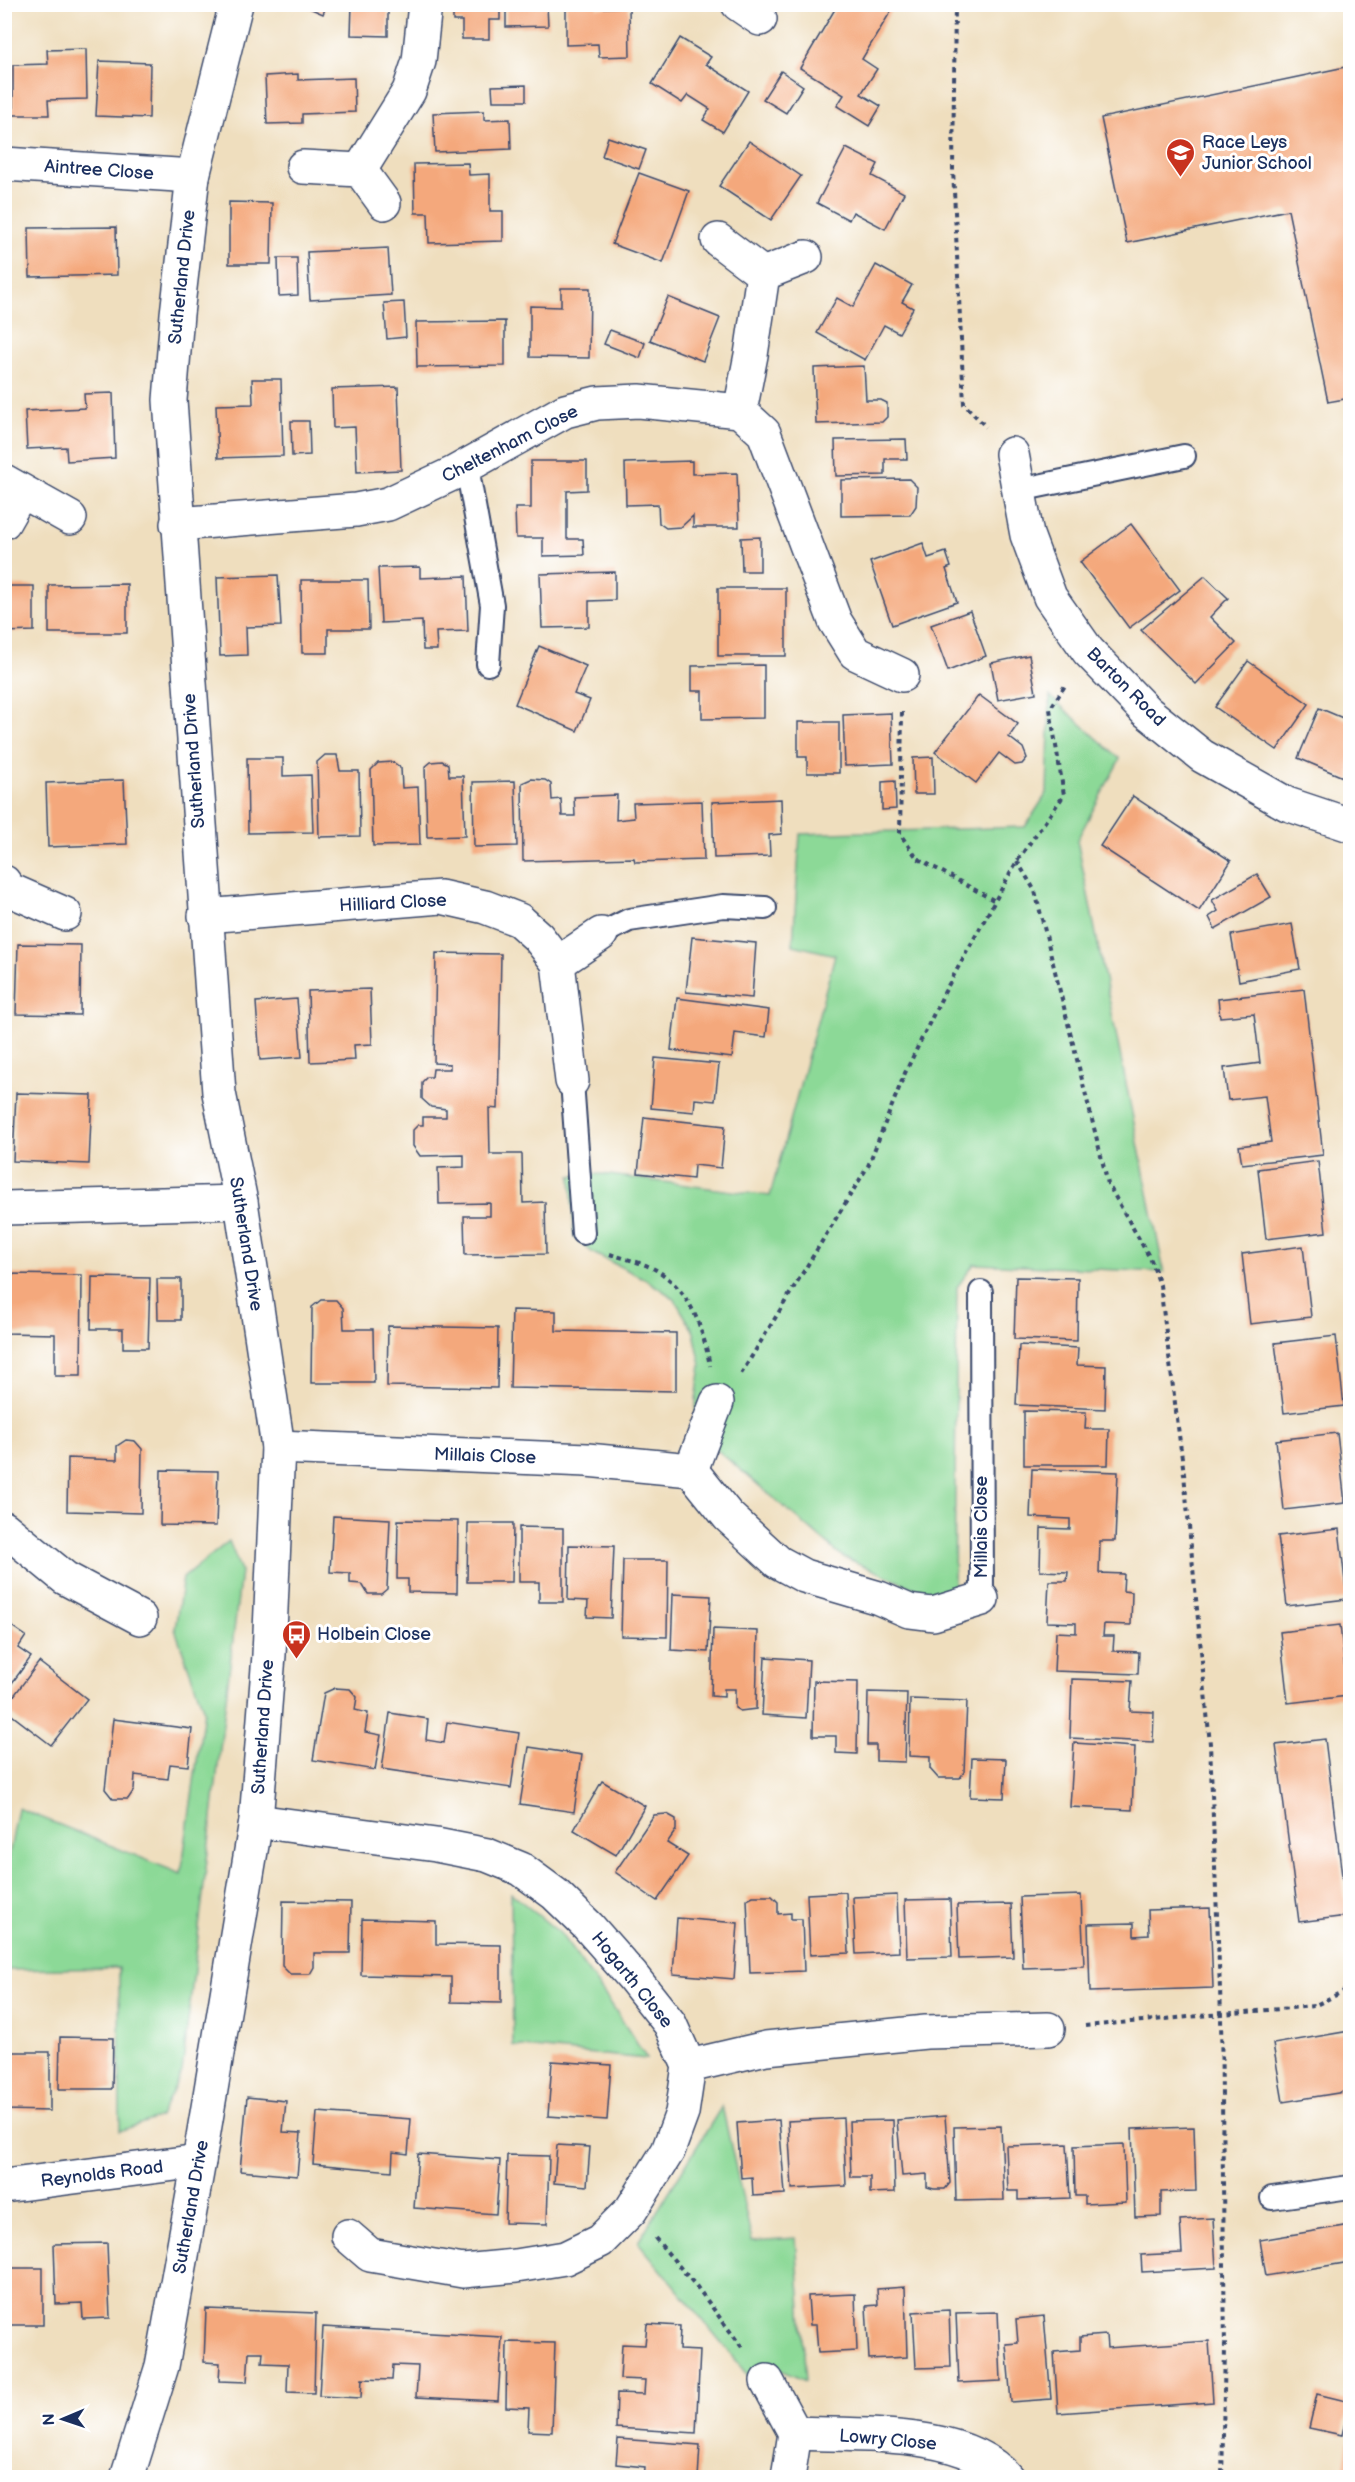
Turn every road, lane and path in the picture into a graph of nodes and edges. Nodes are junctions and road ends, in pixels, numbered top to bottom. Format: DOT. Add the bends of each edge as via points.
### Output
graph roads {
  1 [pos="236,4"];
  2 [pos="425,4"];
  3 [pos="955,4"];
  4 [pos="4,164"];
  5 [pos="303,167"];
  6 [pos="360,170"];
  7 [pos="193,176"];
  8 [pos="384,203"];
  9 [pos="718,240"];
  10 [pos="806,257"];
  11 [pos="763,274"];
  12 [pos="740,411"];
  13 [pos="1012,454"];
  14 [pos="1184,456"];
  15 [pos="467,466"];
  16 [pos="13,486"];
  17 [pos="1019,490"];
  18 [pos="70,518"];
  19 [pos="4,522"];
  20 [pos="177,524"];
  21 [pos="1088,651"];
  22 [pos="488,664"];
  23 [pos="902,675"];
  24 [pos="1350,825"];
  25 [pos="1017,861"];
  26 [pos="6,888"];
  27 [pos="997,902"];
  28 [pos="765,908"];
  29 [pos="65,914"];
  30 [pos="205,916"];
  31 [pos="601,934"];
  32 [pos="558,963"];
  33 [pos="572,1081"];
  34 [pos="241,1202"];
  35 [pos="4,1208"];
  36 [pos="583,1233"];
  37 [pos="981,1292"];
  38 [pos="717,1402"];
  39 [pos="278,1447"];
  40 [pos="691,1470"];
  41 [pos="4,1528"];
  42 [pos="982,1599"];
  43 [pos="140,1618"];
  44 [pos="256,1821"];
  45 [pos="1350,1988"];
  46 [pos="1221,2014"];
  47 [pos="1048,2029"];
  48 [pos="689,2066"];
  49 [pos="200,2161"];
  50 [pos="4,2186"];
  51 [pos="1350,2187"];
  52 [pos="1272,2199"];
  53 [pos="632,2210"];
  54 [pos="348,2236"];
  55 [pos="767,2381"];
  56 [pos="795,2433"];
  57 [pos="127,2478"];
  58 [pos="788,2478"];
  59 [pos="1007,2478"];
  60 [pos="1222,2478"];
  1 -- 7 [label="street, Sutherland Drive"];
  2 -- 6 [label="street" via="419,61 409,91"];
  3 -- 13 [label="path" via="953,169 964,404"];
  4 -- 7 [label="street, Aintree Close"];
  5 -- 6 [label="street"];
  6 -- 8 [label="street"];
  7 -- 20 [label="street, Sutherland Drive" via="170,400"];
  9 -- 11 [label="street"];
  10 -- 11 [label="street"];
  11 -- 12 [label="street"];
  12 -- 15 [label="street, Cheltenham Close" via="639,401 597,403 565,411"];
  12 -- 23 [label="street" via="764,433 834,621 855,653"];
  13 -- 17 [label="street, Barton Road"];
  14 -- 17 [label="lane"];
  15 -- 20 [label="street, Cheltenham Close" via="388,504"];
  15 -- 22 [label="lane" via="492,605"];
  16 -- 18 [label="street"];
  16 -- 19 [label="street"];
  17 -- 21 [label="street, Barton Road" via="1027,535 1050,597"];
  20 -- 30 [label="street, Sutherland Drive"];
  21 -- 24 [label="street, Barton Road" via="1146,711 1202,756 1287,804"];
  21 -- 25 [label="path" via="1050,709 1064,795"];
  23 -- 27 [label="path" via="900,834 917,858"];
  25 -- 27 [label="path"];
  25 -- 46 [label="path" via="1035,891 1108,1184 1151,1260 1160,1285 1184,1474 1210,1743"];
  26 -- 29 [label="street"];
  27 -- 38 [label="path" via="944,993 905,1073 868,1166 737,1380"];
  28 -- 31 [label="lane" via="723,906 629,920"];
  30 -- 32 [label="street, Hilliard Close" via="441,897 519,920"];
  30 -- 34 [label="street, Sutherland Drive" via="219,1093"];
  31 -- 32 [label="street"];
  32 -- 33 [label="street"];
  33 -- 36 [label="lane"];
  34 -- 35 [label="street"];
  34 -- 39 [label="street, Sutherland Drive"];
  36 -- 38 [label="path" via="603,1251 657,1271 686,1296 703,1332"];
  37 -- 42 [label="lane, Millais Close"];
  38 -- 40 [label="street"];
  39 -- 40 [label="street, Millais Close" via="587,1460"];
  39 -- 44 [label="street, Sutherland Drive" via="269,1655"];
  40 -- 42 [label="street, Millais Close" via="728,1516 778,1562 804,1576 909,1611 933,1614"];
  41 -- 43 [label="street" via="65,1578"];
  44 -- 48 [label="street, Hogarth Close" via="436,1845 487,1855 521,1869 555,1894 632,1976 670,2024"];
  44 -- 49 [label="street, Sutherland Drive"];
  45 -- 46 [label="path" via="1314,2006"];
  46 -- 47 [label="path"];
  46 -- 60 [label="path" via="1226,2349"];
  47 -- 48 [label="street" via="926,2032 766,2048"];
  48 -- 53 [label="street" via="682,2114 668,2151"];
  49 -- 50 [label="street, Reynolds Road"];
  49 -- 57 [label="street, Sutherland Drive" via="162,2366"];
  51 -- 52 [label="lane"];
  53 -- 54 [label="street" via="600,2241 565,2258 474,2270 370,2255"];
  53 -- 55 [label="path" via="697,2287"];
  55 -- 56 [label="street"];
  56 -- 58 [label="street"];
  56 -- 59 [label="street, Lowry Close" via="921,2439 978,2454"];
}
